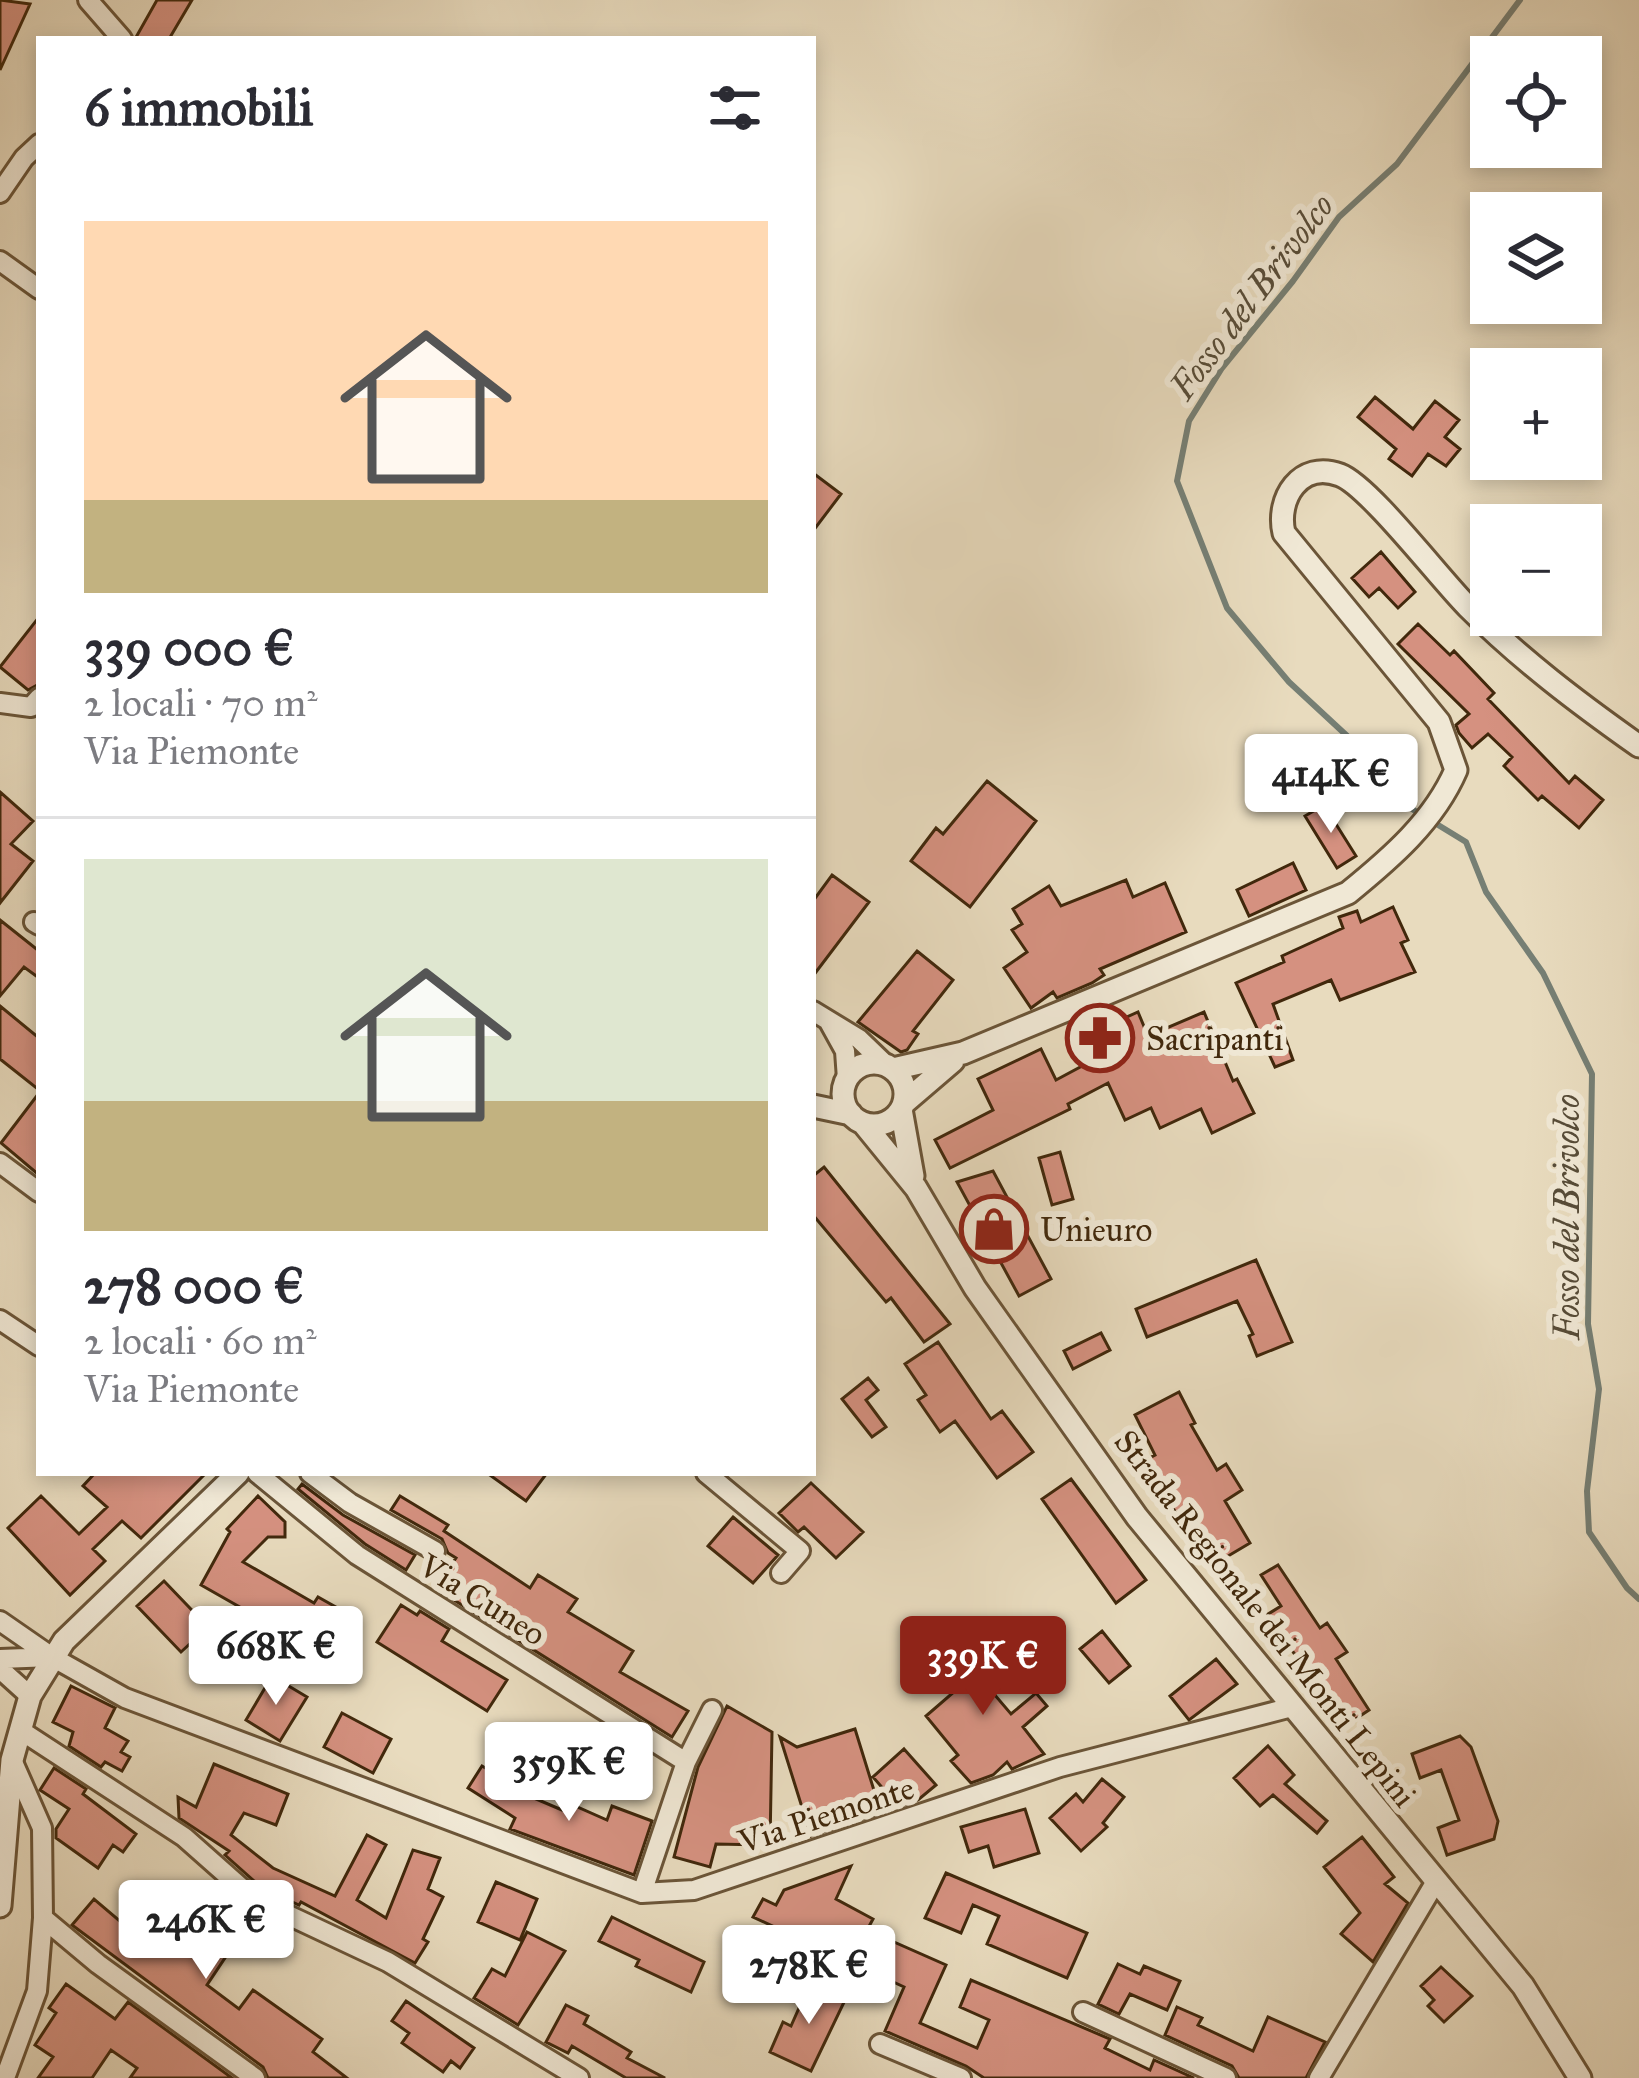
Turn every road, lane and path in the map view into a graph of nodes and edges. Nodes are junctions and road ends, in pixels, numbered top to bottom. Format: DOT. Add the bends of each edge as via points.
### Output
graph roads {
  1 [pos="88,0"];
  2 [pos="119,36"];
  3 [pos="36,148"];
  4 [pos="0,193"];
  5 [pos="0,261"];
  6 [pos="36,287"];
  7 [pos="36,701"];
  8 [pos="0,703"];
  9 [pos="1639,746"];
  10 [pos="819,1015"];
  11 [pos="963,1052"];
  12 [pos="889,1067"];
  13 [pos="846,1081"];
  14 [pos="816,1094"];
  15 [pos="903,1106"];
  16 [pos="816,1107"];
  17 [pos="857,1118"];
  18 [pos="0,1163"];
  19 [pos="916,1188"];
  20 [pos="36,1190"];
  21 [pos="0,1320"];
  22 [pos="36,1344"];
  23 [pos="231,1476"];
  24 [pos="261,1476"];
  25 [pos="314,1476"];
  26 [pos="710,1476"];
  27 [pos="435,1551"];
  28 [pos="781,1573"];
  29 [pos="0,1621"];
  30 [pos="52,1657"];
  31 [pos="0,1659"];
  32 [pos="0,1669"];
  33 [pos="0,1693"];
  34 [pos="30,1696"];
  35 [pos="1292,1707"];
  36 [pos="712,1710"];
  37 [pos="20,1730"];
  38 [pos="686,1762"];
  39 [pos="6,1766"];
  40 [pos="1435,1883"];
  41 [pos="642,1892"];
  42 [pos="0,1906"];
  43 [pos="43,1918"];
  44 [pos="1083,2012"];
  45 [pos="880,2044"];
  46 [pos="5,2078"];
  47 [pos="255,2078"];
  48 [pos="579,2078"];
  49 [pos="961,2078"];
  50 [pos="1226,2078"];
  51 [pos="1319,2078"];
  52 [pos="1580,2078"];
  1 -- 2 [label="street"];
  3 -- 4 [label="street"];
  5 -- 6 [label="street"];
  7 -- 8 [label="street"];
  9 -- 11 [label="street" via="1556,688 1485,623 1358,486 1334,473 1309,475 1285,498 1284,533 1438,722 1456,770 1447,791 1399,851 1348,892"];
  10 -- 12 [label="street"];
  10 -- 13 [label="street" via="842,1042"];
  11 -- 12 [label="street"];
  11 -- 15 [label="street"];
  12 -- 13 [label="street" via="859,1066"];
  12 -- 15 [label="street" via="903,1082"];
  13 -- 14 [label="street"];
  13 -- 17 [label="street" via="844,1100"];
  15 -- 17 [label="street" via="880,1124"];
  15 -- 19 [label="street, Strada Regionale dei Monti Lepini"];
  16 -- 17 [label="street"];
  17 -- 19 [label="street, Strada Regionale dei Monti Lepini"];
  18 -- 20 [label="street"];
  19 -- 35 [label="street, Strada Regionale dei Monti Lepini" via="975,1288 1137,1517"];
  21 -- 22 [label="street"];
  23 -- 30 [label="street"];
  24 -- 38 [label="street, Via Cuneo" via="357,1555"];
  25 -- 27 [label="street"];
  26 -- 28 [label="street" via="800,1551"];
  29 -- 30 [label="street, Via Piemonte"];
  30 -- 31 [label="street"];
  30 -- 34 [label="street"];
  30 -- 41 [label="street, Via Piemonte" via="125,1699"];
  32 -- 34 [label="street"];
  33 -- 34 [label="street"];
  34 -- 37 [label="street"];
  35 -- 40 [label="street, Strada Regionale dei Monti Lepini"];
  35 -- 41 [label="street, Via Piemonte" via="1060,1767 694,1890"];
  36 -- 38 [label="street"];
  37 -- 39 [label="street"];
  37 -- 48 [label="street" via="184,1837 254,1899 388,1962"];
  38 -- 41 [label="street"];
  39 -- 42 [label="street"];
  39 -- 43 [label="street" via="42,1828"];
  40 -- 51 [label="street"];
  40 -- 52 [label="street, Strada Regionale dei Monti Lepini" via="1523,1986"];
  43 -- 46 [label="street" via="37,1991"];
  43 -- 47 [label="street"];
  44 -- 50 [label="street"];
  45 -- 49 [label="street"];
}
